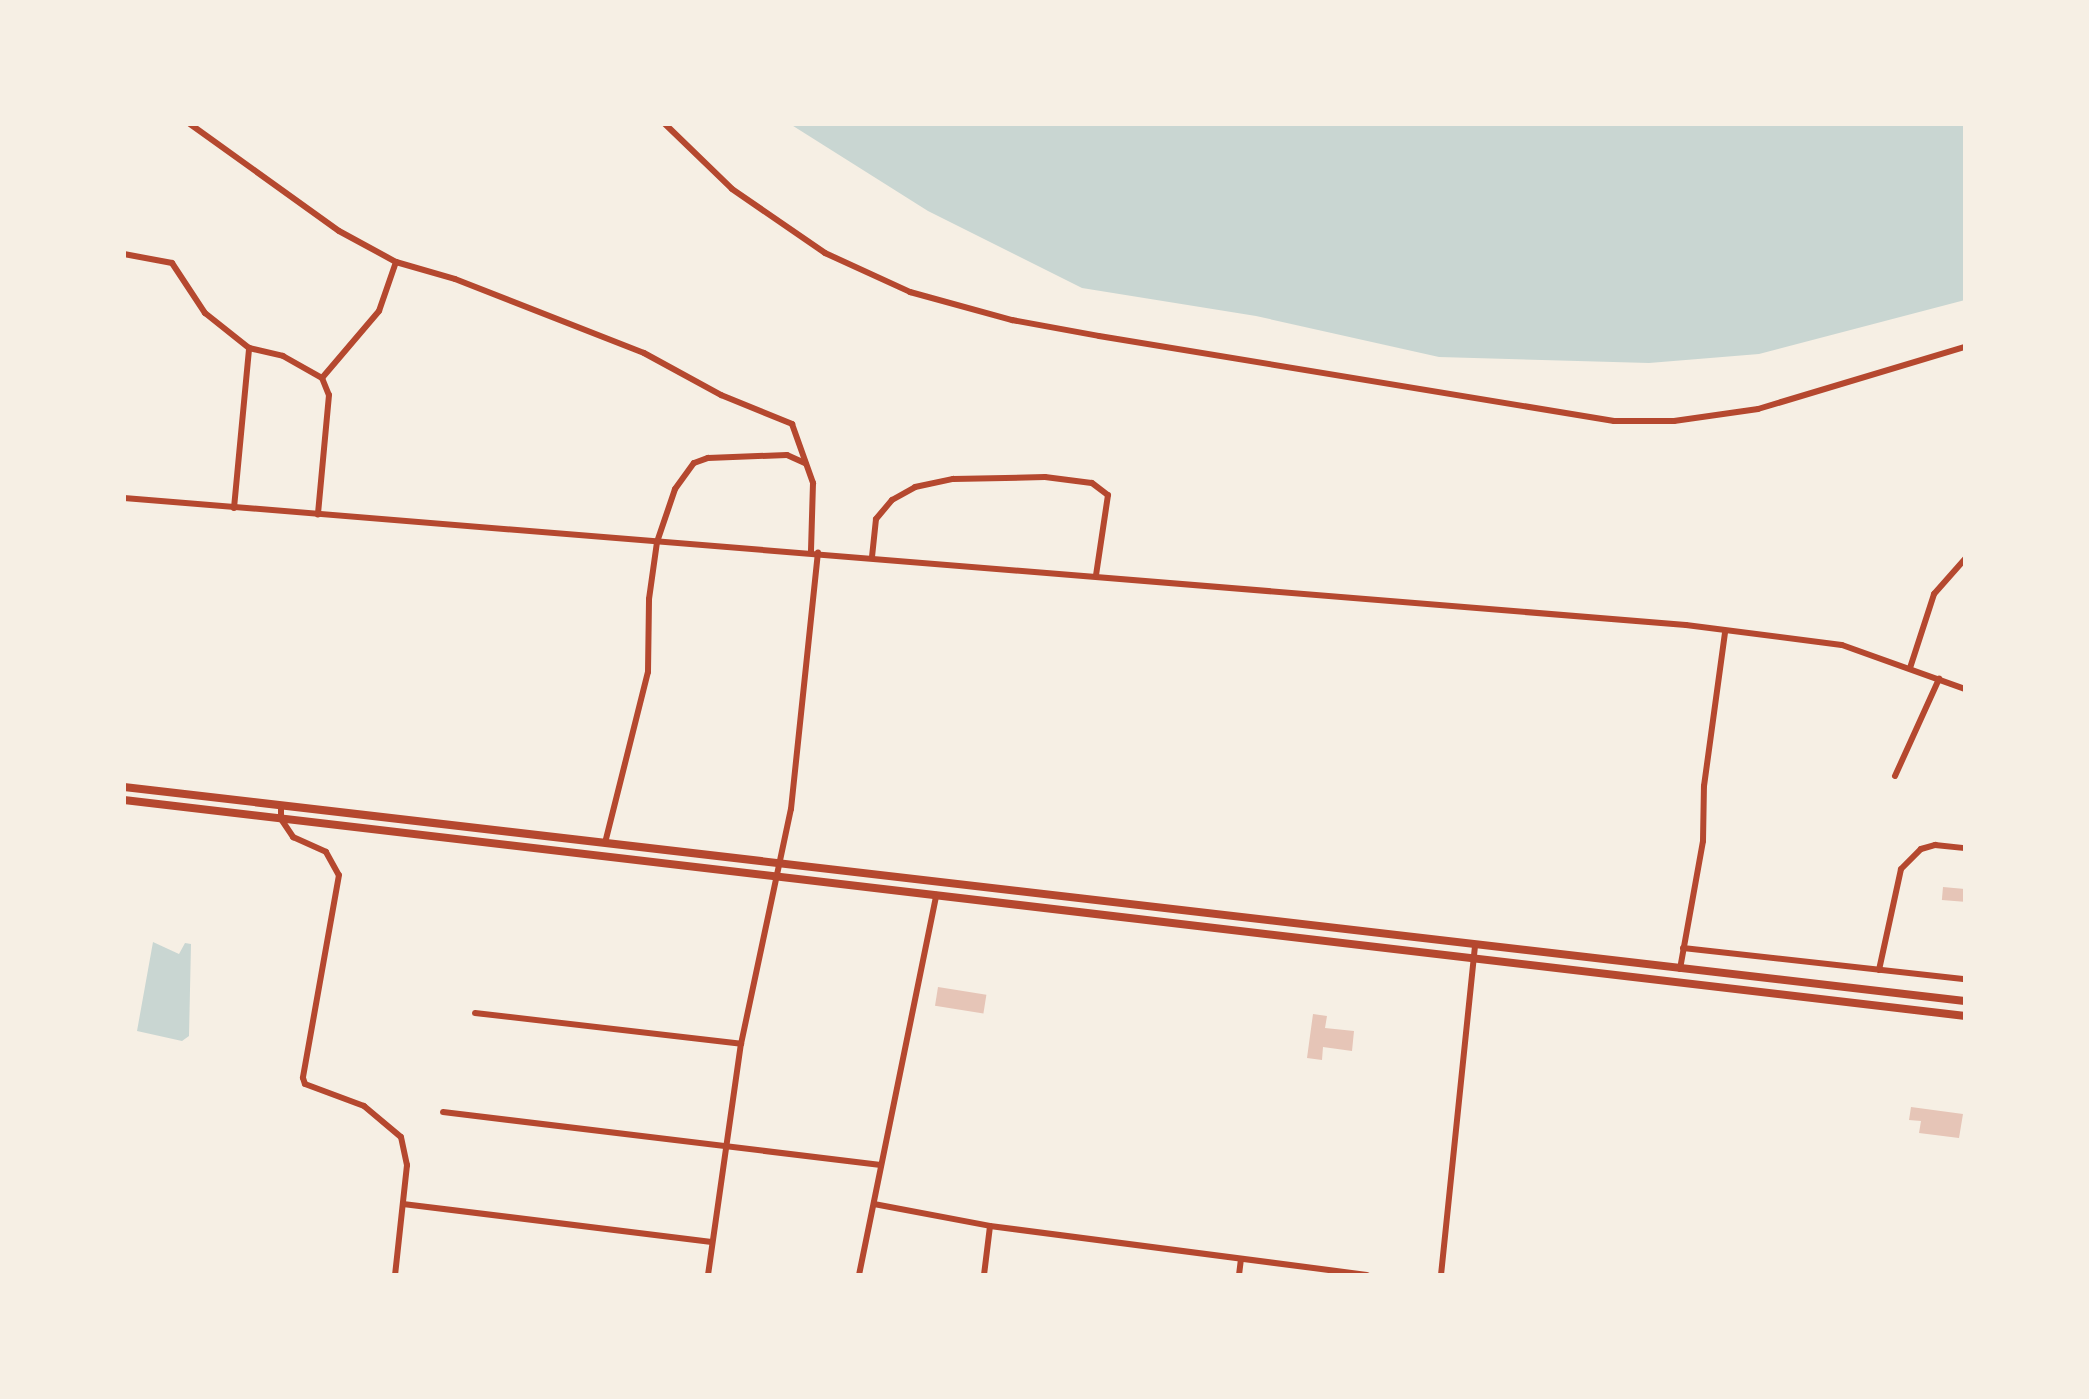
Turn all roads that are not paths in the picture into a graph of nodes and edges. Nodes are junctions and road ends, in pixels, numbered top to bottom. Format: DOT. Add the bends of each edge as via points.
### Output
graph roads {
  1 [pos="190,124"];
  2 [pos="665,124"];
  3 [pos="124,254"];
  4 [pos="396,262"];
  5 [pos="1965,347"];
  6 [pos="249,348"];
  7 [pos="322,378"];
  8 [pos="805,463"];
  9 [pos="124,498"];
  10 [pos="234,508"];
  11 [pos="318,514"];
  12 [pos="657,542"];
  13 [pos="814,552"];
  14 [pos="872,557"];
  15 [pos="1965,559"];
  16 [pos="1096,575"];
  17 [pos="1725,632"];
  18 [pos="1910,668"];
  19 [pos="1939,679"];
  20 [pos="1965,689"];
  21 [pos="1895,776"];
  22 [pos="124,787"];
  23 [pos="124,800"];
  24 [pos="281,805"];
  25 [pos="281,819"];
  26 [pos="605,843"];
  27 [pos="1965,848"];
  28 [pos="779,863"];
  29 [pos="776,875"];
  30 [pos="936,895"];
  31 [pos="1475,946"];
  32 [pos="1683,948"];
  33 [pos="1474,958"];
  34 [pos="1680,969"];
  35 [pos="1879,970"];
  36 [pos="1965,979"];
  37 [pos="1965,1001"];
  38 [pos="475,1013"];
  39 [pos="1965,1016"];
  40 [pos="741,1044"];
  41 [pos="443,1112"];
  42 [pos="724,1149"];
  43 [pos="881,1165"];
  44 [pos="403,1204"];
  45 [pos="874,1204"];
  46 [pos="990,1226"];
  47 [pos="712,1242"];
  48 [pos="1241,1259"];
  49 [pos="395,1275"];
  50 [pos="708,1275"];
  51 [pos="859,1275"];
  52 [pos="984,1275"];
  53 [pos="1239,1275"];
  54 [pos="1367,1275"];
  55 [pos="1441,1275"];
  1 -- 4 [label="street" via="339,231"];
  2 -- 5 [label="street" via="732,189 825,253 910,292 1012,320 1162,347 1614,421 1674,421 1758,409"];
  3 -- 6 [label="street" via="172,263 205,313"];
  4 -- 7 [label="street" via="379,311"];
  4 -- 8 [label="street" via="455,279 644,353 721,395 778,416 800,436"];
  6 -- 7 [label="street" via="283,356"];
  6 -- 10 [label="street"];
  7 -- 11 [label="street" via="329,395"];
  8 -- 12 [label="street" via="787,455 750,454 694,463 675,489"];
  8 -- 13 [label="street" via="813,483"];
  9 -- 10 [label="street"];
  10 -- 11 [label="street"];
  11 -- 12 [label="street"];
  12 -- 13 [label="street"];
  12 -- 26 [label="street" via="649,599 648,672"];
  13 -- 14 [label="street"];
  13 -- 28 [label="street" via="793,795"];
  14 -- 16 [label="street"];
  14 -- 16 [label="street" via="876,519 892,500 915,487 953,479 1045,477 1092,483 1108,495"];
  15 -- 18 [label="street" via="1934,594"];
  16 -- 17 [label="street"];
  17 -- 18 [label="street" via="1842,645"];
  17 -- 32 [label="street" via="1704,786 1703,841"];
  18 -- 19 [label="street"];
  19 -- 20 [label="street"];
  19 -- 21 [label="street"];
  22 -- 24 [label="main road"];
  23 -- 25 [label="main road"];
  24 -- 25 [label="street"];
  24 -- 26 [label="main road"];
  25 -- 29 [label="main road"];
  25 -- 44 [label="street" via="297,841 333,858 339,875 303,1078 305,1084 364,1106 401,1137 407,1165"];
  26 -- 28 [label="main road"];
  27 -- 35 [label="street" via="1921,849 1901,869"];
  28 -- 29 [label="street"];
  28 -- 31 [label="main road"];
  29 -- 30 [label="main road"];
  29 -- 40 [label="street"];
  30 -- 33 [label="main road"];
  30 -- 43 [label="street"];
  31 -- 33 [label="street"];
  31 -- 34 [label="main road"];
  32 -- 34 [label="street"];
  32 -- 35 [label="street"];
  33 -- 39 [label="main road"];
  33 -- 55 [label="street"];
  34 -- 37 [label="main road"];
  35 -- 36 [label="street"];
  38 -- 40 [label="street"];
  40 -- 42 [label="street"];
  41 -- 42 [label="street"];
  42 -- 43 [label="street"];
  42 -- 47 [label="street"];
  43 -- 45 [label="street"];
  44 -- 47 [label="street"];
  44 -- 49 [label="street"];
  45 -- 46 [label="street"];
  45 -- 51 [label="street"];
  46 -- 48 [label="street"];
  46 -- 52 [label="street"];
  47 -- 50 [label="street"];
  48 -- 53 [label="street"];
  48 -- 54 [label="street"];
}
